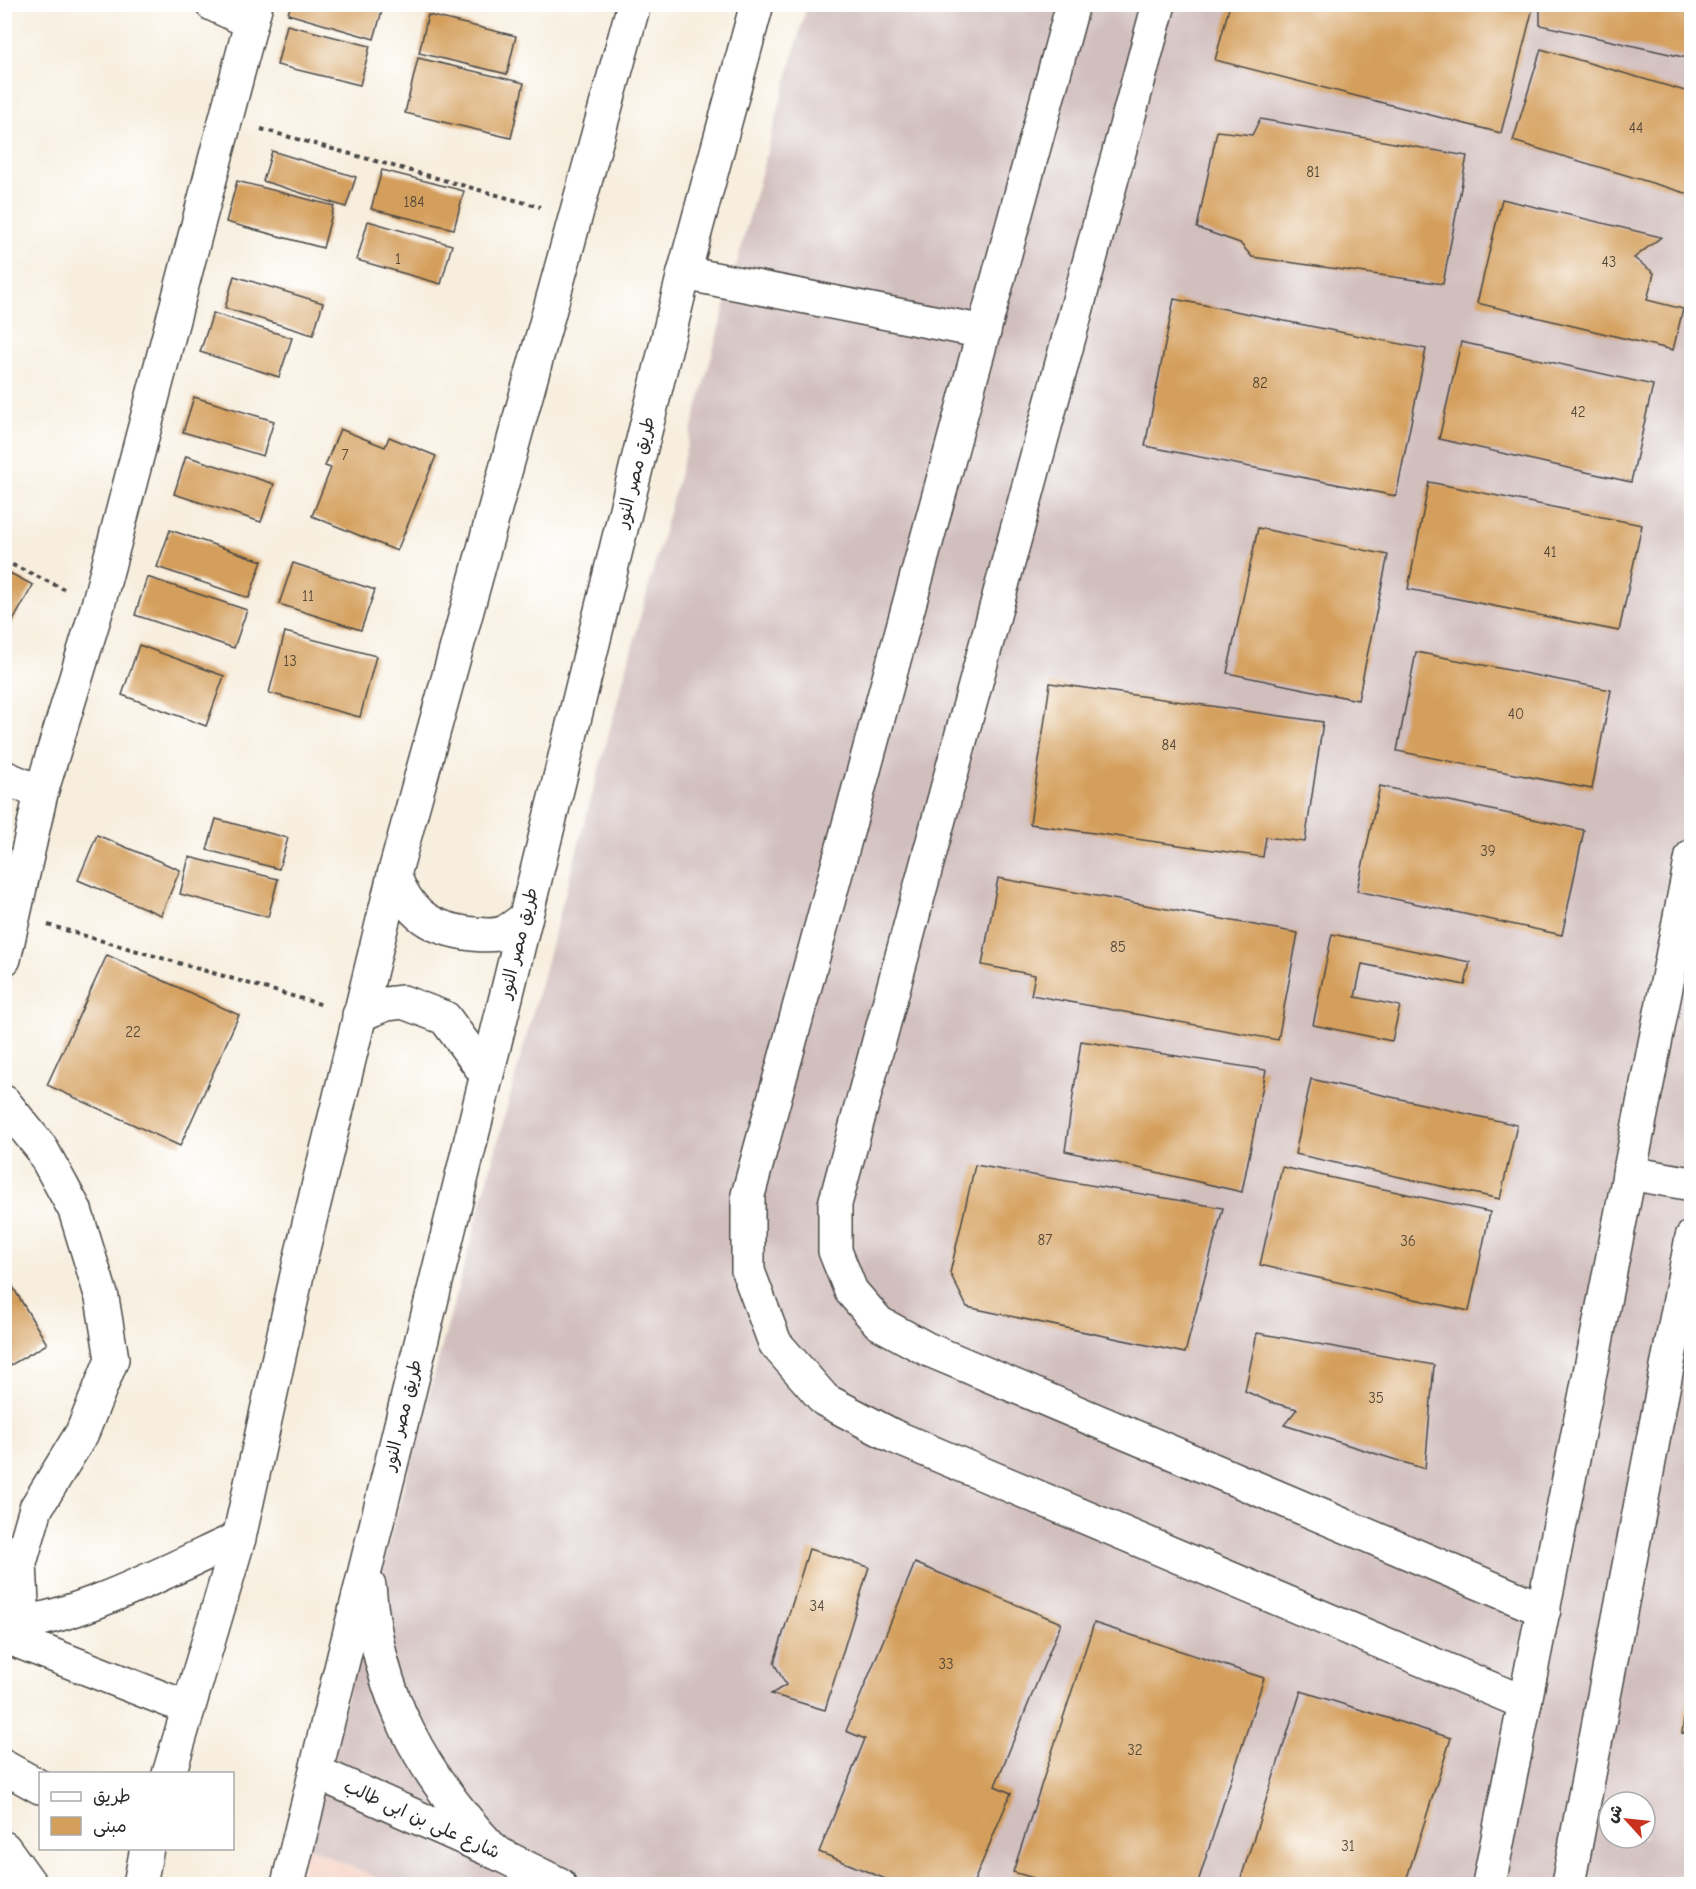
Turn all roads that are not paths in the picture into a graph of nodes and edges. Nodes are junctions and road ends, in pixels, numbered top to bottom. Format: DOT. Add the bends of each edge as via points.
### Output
graph roads {
  1 [pos="212,4"];
  2 [pos="634,4"];
  3 [pos="757,4"];
  4 [pos="1072,4"];
  5 [pos="1159,4"];
  6 [pos="253,13"];
  7 [pos="684,273"];
  8 [pos="984,332"];
  9 [pos="4,777"];
  10 [pos="40,792"];
  11 [pos="1692,856"];
  12 [pos="394,875"];
  13 [pos="524,919"];
  14 [pos="4,959"];
  15 [pos="359,1015"];
  16 [pos="486,1074"];
  17 [pos="4,1102"];
  18 [pos="1629,1173"];
  19 [pos="1692,1184"];
  20 [pos="1692,1237"];
  21 [pos="239,1538"];
  22 [pos="367,1562"];
  23 [pos="1544,1610"];
  24 [pos="11,1628"];
  25 [pos="1525,1702"];
  26 [pos="188,1708"];
  27 [pos="4,1767"];
  28 [pos="169,1772"];
  29 [pos="316,1772"];
  30 [pos="39,1786"];
  31 [pos="4,1848"];
  32 [pos="147,1850"];
  33 [pos="495,1852"];
  34 [pos="30,1884"];
  35 [pos="140,1884"];
  36 [pos="288,1884"];
  37 [pos="559,1884"];
  38 [pos="1489,1884"];
  39 [pos="1568,1884"];
  1 -- 6 [label="street"];
  2 -- 12 [label="street"];
  3 -- 7 [label="street, طريق مصر النور"];
  4 -- 8 [label="street"];
  5 -- 23 [label="street" via="835,1204 835,1251 850,1291 879,1323 927,1349"];
  6 -- 10 [label="street" via="98,604"];
  7 -- 8 [label="street"];
  7 -- 13 [label="street, طريق مصر النور"];
  8 -- 25 [label="street" via="748,1195 748,1271 775,1343 825,1400 893,1436"];
  9 -- 10 [label="street"];
  10 -- 14 [label="street"];
  11 -- 18 [label="street"];
  12 -- 13 [label="street" via="402,897 434,925 481,935 504,933"];
  12 -- 15 [label="street"];
  13 -- 16 [label="street, طريق مصر النور"];
  15 -- 16 [label="street" via="403,1002 446,1018"];
  15 -- 21 [label="street"];
  16 -- 22 [label="street, طريق مصر النور"];
  17 -- 24 [label="street" via="41,1148 75,1210 102,1298 112,1359 82,1433 36,1508 20,1563"];
  18 -- 19 [label="street"];
  18 -- 23 [label="street"];
  20 -- 39 [label="street"];
  21 -- 24 [label="street" via="92,1602"];
  21 -- 26 [label="street"];
  22 -- 29 [label="street, طريق مصر النور"];
  22 -- 33 [label="street" via="383,1669 401,1720 427,1768"];
  23 -- 25 [label="street"];
  24 -- 26 [label="street"];
  25 -- 38 [label="street"];
  26 -- 28 [label="street"];
  27 -- 30 [label="street"];
  29 -- 33 [label="street, شارع على بن ابى طالب"];
  29 -- 36 [label="street, طريق مصر النور"];
  31 -- 34 [label="street"];
  32 -- 35 [label="street"];
  33 -- 37 [label="street, شارع على بن ابى طالب"];
}
